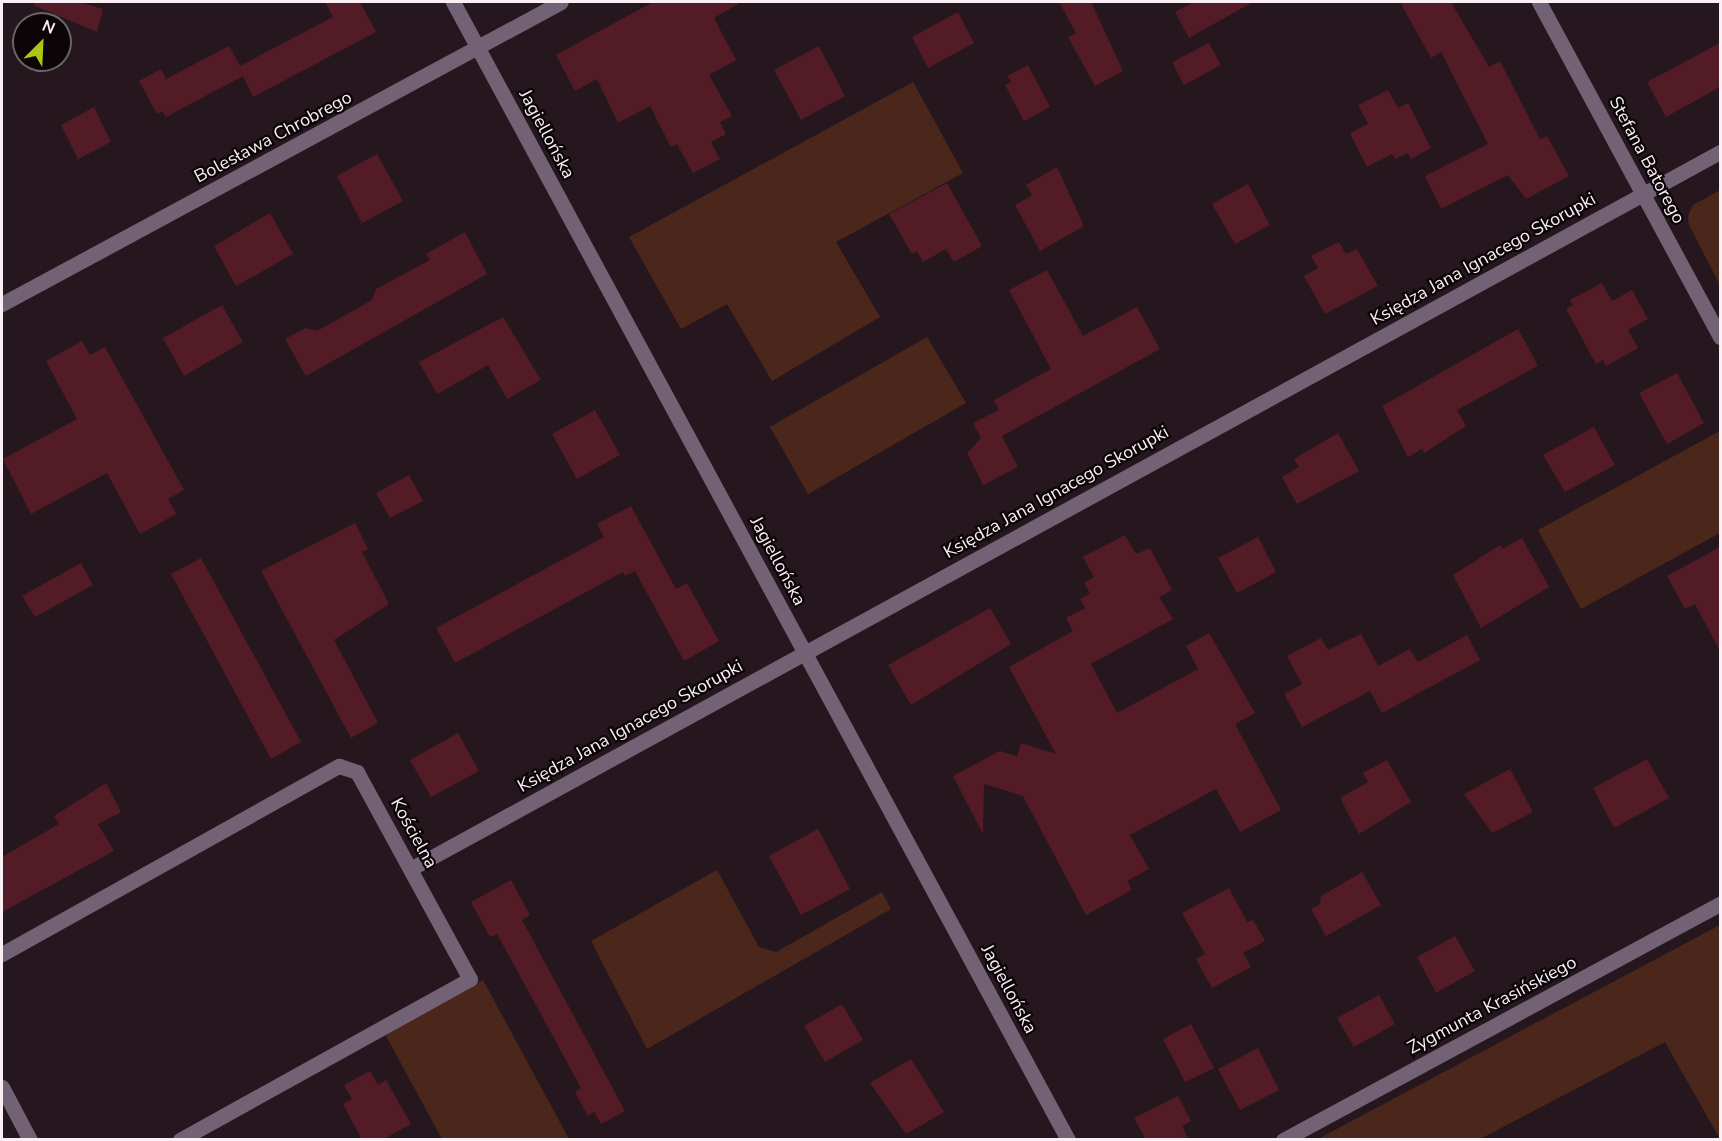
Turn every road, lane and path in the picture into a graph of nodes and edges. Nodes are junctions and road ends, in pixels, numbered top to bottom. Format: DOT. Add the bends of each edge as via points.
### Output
graph roads {
  1 [pos="453,2"];
  2 [pos="561,2"];
  3 [pos="1539,2"];
  4 [pos="478,48"];
  5 [pos="1720,153"];
  6 [pos="1644,194"];
  7 [pos="2,304"];
  8 [pos="1720,337"];
  9 [pos="805,652"];
  10 [pos="412,868"];
  11 [pos="1720,904"];
  12 [pos="2,954"];
  13 [pos="2,1087"];
  14 [pos="30,1140"];
  15 [pos="180,1140"];
  16 [pos="1068,1140"];
  17 [pos="1283,1140"];
  1 -- 4 [label="street, Jagiellońska"];
  2 -- 4 [label="street, Bolesława Chrobrego"];
  3 -- 6 [label="street, Stefana Batorego"];
  4 -- 7 [label="street, Bolesława Chrobrego"];
  4 -- 9 [label="street, Jagiellońska"];
  5 -- 6 [label="street, Księdza Jana Ignacego Skorupki"];
  6 -- 8 [label="street, Stefana Batorego"];
  6 -- 9 [label="street, Księdza Jana Ignacego Skorupki"];
  9 -- 10 [label="street, Księdza Jana Ignacego Skorupki"];
  9 -- 16 [label="street, Jagiellońska"];
  10 -- 12 [label="street, Kościelna" via="361,777 339,766"];
  10 -- 15 [label="street, Kościelna" via="470,979"];
  11 -- 17 [label="street, Zygmunta Krasińskiego"];
  13 -- 14 [label="street"];
}
